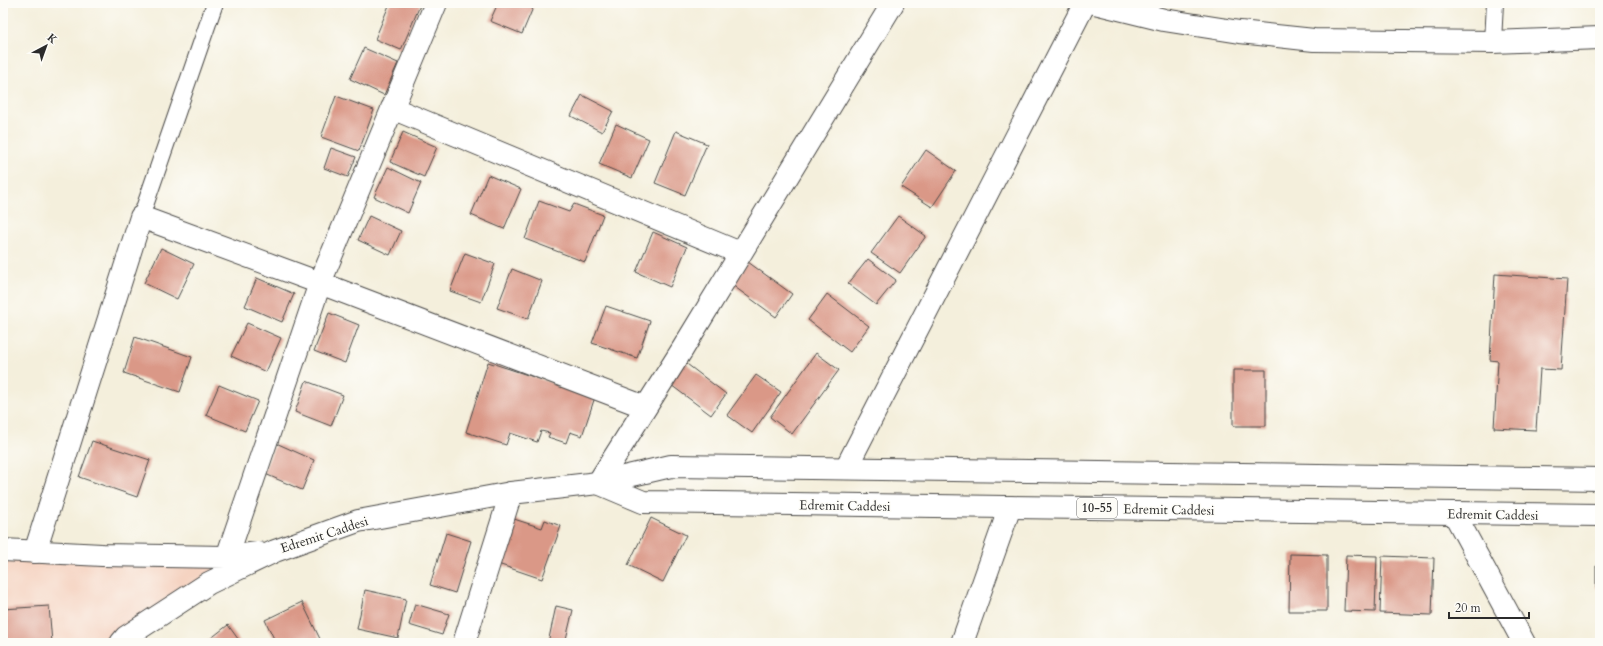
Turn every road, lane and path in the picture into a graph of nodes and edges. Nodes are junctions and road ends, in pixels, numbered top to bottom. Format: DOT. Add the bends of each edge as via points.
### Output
graph roads {
  1 [pos="214,3"];
  2 [pos="436,3"];
  3 [pos="893,3"];
  4 [pos="1085,3"];
  5 [pos="1095,3"];
  6 [pos="1495,3"];
  7 [pos="1600,38"];
  8 [pos="1493,42"];
  9 [pos="392,108"];
  10 [pos="141,217"];
  11 [pos="740,253"];
  12 [pos="320,283"];
  13 [pos="646,407"];
  14 [pos="846,468"];
  15 [pos="1600,479"];
  16 [pos="598,483"];
  17 [pos="511,493"];
  18 [pos="1010,507"];
  19 [pos="1454,513"];
  20 [pos="1600,516"];
  21 [pos="3,550"];
  22 [pos="275,551"];
  23 [pos="35,552"];
  24 [pos="227,557"];
  25 [pos="121,643"];
  26 [pos="464,643"];
  27 [pos="962,643"];
  28 [pos="1524,643"];
  1 -- 10 [label="lane"];
  2 -- 9 [label="street"];
  3 -- 11 [label="street"];
  4 -- 14 [label="street"];
  5 -- 8 [label="street" via="1164,20 1307,39"];
  6 -- 8 [label="lane"];
  7 -- 8 [label="street"];
  9 -- 11 [label="street"];
  9 -- 12 [label="street"];
  10 -- 12 [label="street"];
  10 -- 23 [label="street"];
  11 -- 13 [label="street"];
  12 -- 13 [label="street"];
  12 -- 24 [label="street"];
  13 -- 16 [label="street"];
  14 -- 15 [label="street, Edremit Caddesi"];
  14 -- 16 [label="street, Edremit Caddesi" via="671,466"];
  16 -- 17 [label="street, Edremit Caddesi / 10-55"];
  16 -- 18 [label="street, Edremit Caddesi / 10-55" via="643,502"];
  17 -- 22 [label="street, Edremit Caddesi / 10-55" via="358,521"];
  17 -- 26 [label="street"];
  18 -- 19 [label="street, Edremit Caddesi / 10-55"];
  18 -- 27 [label="street"];
  19 -- 20 [label="street, Edremit Caddesi / 10-55"];
  19 -- 28 [label="street"];
  21 -- 23 [label="street"];
  22 -- 24 [label="street"];
  22 -- 25 [label="street, Edremit Caddesi / 10-55" via="209,583"];
  23 -- 24 [label="street"];
}
